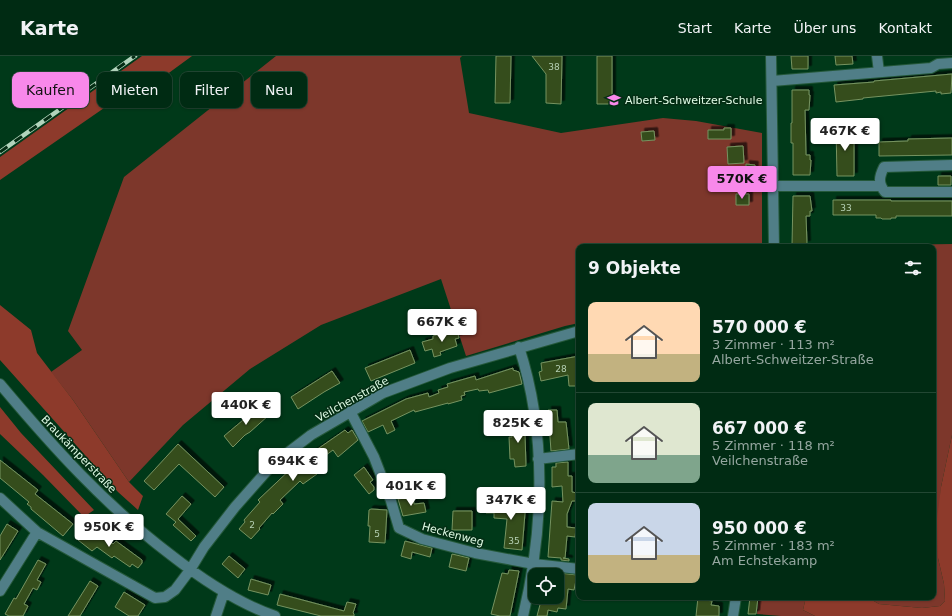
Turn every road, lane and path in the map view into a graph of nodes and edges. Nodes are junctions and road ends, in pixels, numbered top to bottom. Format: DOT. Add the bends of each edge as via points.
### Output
graph roads {
  1 [pos="771,56"];
  2 [pos="878,56"];
  3 [pos="952,63"];
  4 [pos="879,72"];
  5 [pos="772,81"];
  6 [pos="952,165"];
  7 [pos="773,186"];
  8 [pos="880,186"];
  9 [pos="952,192"];
  10 [pos="774,244"];
  11 [pos="576,332"];
  12 [pos="519,347"];
  13 [pos="0,384"];
  14 [pos="350,411"];
  15 [pos="576,454"];
  16 [pos="538,459"];
  17 [pos="0,498"];
  18 [pos="38,532"];
  19 [pos="534,564"];
  20 [pos="576,569"];
  21 [pos="190,570"];
  22 [pos="0,590"];
  23 [pos="224,592"];
  24 [pos="736,600"];
  25 [pos="216,616"];
  26 [pos="275,616"];
  27 [pos="523,616"];
  28 [pos="733,616"];
  1 -- 5 [label="street"];
  2 -- 4 [label="street"];
  3 -- 4 [label="street" via="938,64 932,68"];
  4 -- 5 [label="street"];
  5 -- 7 [label="street"];
  6 -- 8 [label="street" via="884,168 880,175"];
  7 -- 8 [label="street"];
  7 -- 10 [label="street"];
  8 -- 9 [label="street" via="885,192"];
  11 -- 12 [label="street, Veilchenstraße"];
  12 -- 14 [label="street, Veilchenstraße" via="450,368 382,393"];
  12 -- 16 [label="street" via="530,389"];
  13 -- 21 [label="street, Braukämperstraße" via="58,452 97,491 141,532"];
  14 -- 19 [label="street, Heckenweg" via="374,457 399,528 422,539 475,553"];
  14 -- 21 [label="street, Veilchenstraße" via="311,435 273,464 235,507"];
  15 -- 16 [label="street"];
  16 -- 19 [label="street" via="539,488"];
  17 -- 18 [label="street"];
  18 -- 21 [label="street, Veilchenstraße" via="155,598 165,597 175,590"];
  18 -- 22 [label="street"];
  19 -- 20 [label="street, Heckenweg"];
  19 -- 27 [label="street"];
  21 -- 23 [label="street, Braukämperstraße"];
  23 -- 25 [label="street"];
  23 -- 26 [label="street, Braukämperstraße"];
  24 -- 28 [label="street"];
}
